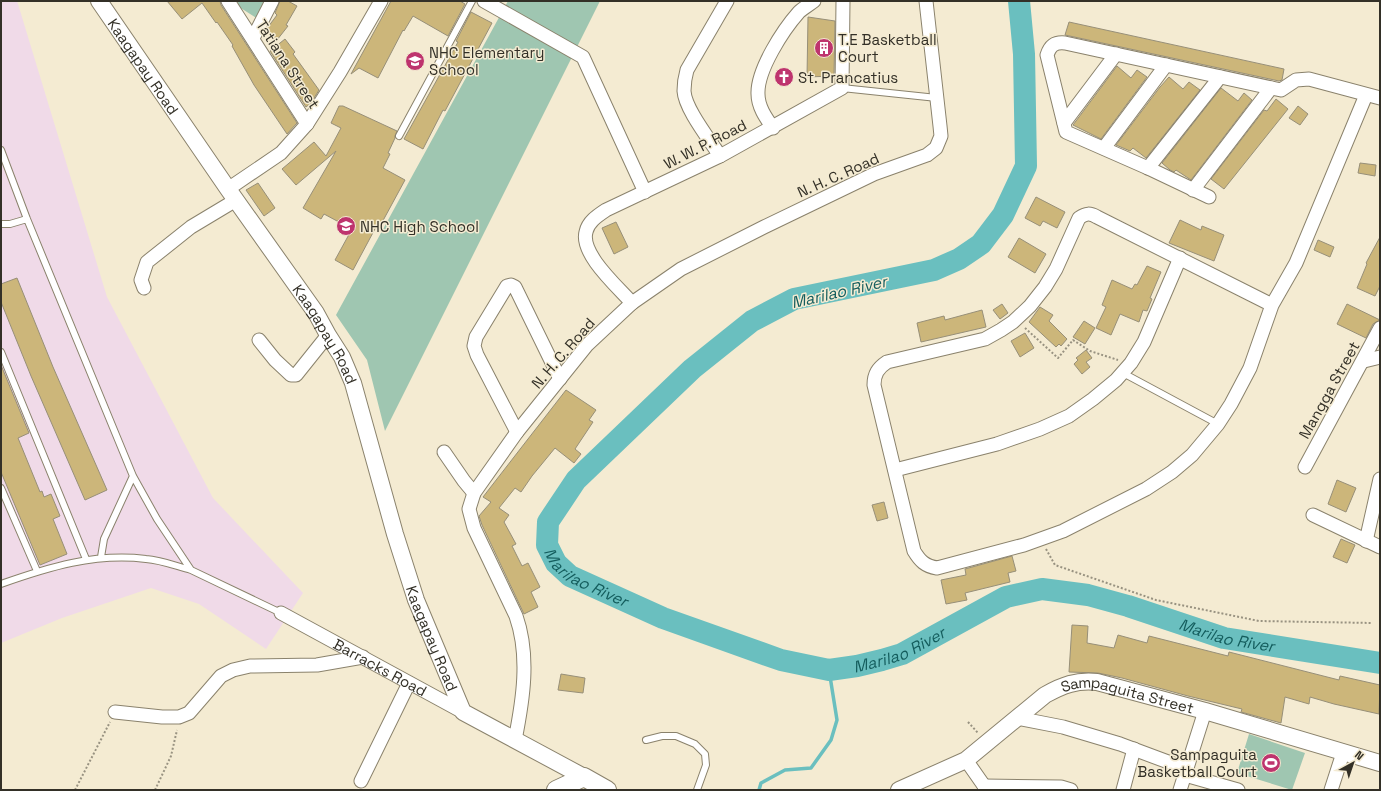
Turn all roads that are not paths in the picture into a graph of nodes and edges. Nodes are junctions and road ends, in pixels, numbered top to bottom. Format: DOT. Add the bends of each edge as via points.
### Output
graph roads {
  1 [pos="99,1"];
  2 [pos="228,1"];
  3 [pos="272,1"];
  4 [pos="381,1"];
  5 [pos="472,1"];
  6 [pos="484,1"];
  7 [pos="728,1"];
  8 [pos="814,1"];
  9 [pos="843,1"];
  10 [pos="926,1"];
  11 [pos="253,38"];
  12 [pos="1116,54"];
  13 [pos="1166,65"];
  14 [pos="1220,77"];
  15 [pos="842,88"];
  16 [pos="1271,88"];
  17 [pos="1366,94"];
  18 [pos="937,98"];
  19 [pos="1380,98"];
  20 [pos="1064,123"];
  21 [pos="307,124"];
  22 [pos="773,128"];
  23 [pos="399,136"];
  24 [pos="1104,148"];
  25 [pos="1,150"];
  26 [pos="720,156"];
  27 [pos="1148,168"];
  28 [pos="1193,190"];
  29 [pos="645,192"];
  30 [pos="232,195"];
  31 [pos="1209,198"];
  32 [pos="27,219"];
  33 [pos="1,224"];
  34 [pos="1180,258"];
  35 [pos="144,288"];
  36 [pos="632,302"];
  37 [pos="1272,305"];
  38 [pos="1380,328"];
  39 [pos="328,334"];
  40 [pos="259,340"];
  41 [pos="1,352"];
  42 [pos="1380,357"];
  43 [pos="1364,361"];
  44 [pos="1127,368"];
  45 [pos="560,379"];
  46 [pos="1218,424"];
  47 [pos="517,432"];
  48 [pos="444,452"];
  49 [pos="1305,467"];
  50 [pos="896,470"];
  51 [pos="133,476"];
  52 [pos="1380,479"];
  53 [pos="1,488"];
  54 [pos="474,493"];
  55 [pos="1313,515"];
  56 [pos="1366,541"];
  57 [pos="1380,547"];
  58 [pos="101,557"];
  59 [pos="86,559"];
  60 [pos="191,570"];
  61 [pos="37,571"];
  62 [pos="1,584"];
  63 [pos="282,613"];
  64 [pos="363,657"];
  65 [pos="410,683"];
  66 [pos="1205,711"];
  67 [pos="115,712"];
  68 [pos="463,712"];
  69 [pos="1017,718"];
  70 [pos="515,740"];
  71 [pos="646,740"];
  72 [pos="1134,749"];
  73 [pos="1343,753"];
  74 [pos="966,760"];
  75 [pos="1380,763"];
  76 [pos="1186,772"];
  77 [pos="584,778"];
  78 [pos="361,781"];
  79 [pos="985,788"];
  80 [pos="556,790"];
  81 [pos="607,790"];
  82 [pos="697,790"];
  83 [pos="899,790"];
  84 [pos="1071,790"];
  85 [pos="1123,790"];
  86 [pos="1180,790"];
  87 [pos="1238,790"];
  88 [pos="1331,790"];
  1 -- 30 [label="street, Kaagapay Road"];
  2 -- 11 [label="street, Tatiana Street"];
  3 -- 11 [label="street"];
  4 -- 21 [label="street"];
  5 -- 23 [label="lane"];
  6 -- 29 [label="street" via="583,57"];
  7 -- 26 [label="street" via="687,70 684,82 687,104"];
  8 -- 22 [label="street" via="800,12 773,48 760,78 758,95 763,114"];
  9 -- 15 [label="street"];
  10 -- 18 [label="street"];
  11 -- 21 [label="street, Tatiana Street"];
  12 -- 13 [label="street"];
  12 -- 20 [label="street"];
  12 -- 20 [label="street" via="1058,42 1049,49 1047,55"];
  13 -- 14 [label="street"];
  13 -- 24 [label="street"];
  14 -- 16 [label="street"];
  14 -- 27 [label="street"];
  15 -- 18 [label="lane"];
  15 -- 22 [label="street, W. W. P. Road"];
  16 -- 17 [label="street" via="1281,90 1296,80 1309,79"];
  16 -- 28 [label="street"];
  17 -- 19 [label="street"];
  17 -- 37 [label="street" via="1296,263"];
  18 -- 36 [label="street, N. H. C. Road" via="941,136 936,148 927,155 874,174 764,227 682,269"];
  20 -- 24 [label="street" via="1066,132"];
  21 -- 30 [label="street" via="281,153"];
  22 -- 26 [label="street, W. W. P. Road"];
  24 -- 27 [label="street"];
  25 -- 32 [label="lane"];
  26 -- 29 [label="street, W. W. P. Road"];
  27 -- 28 [label="street"];
  28 -- 31 [label="street"];
  29 -- 36 [label="street, W. W. P. Road" via="597,216 590,223 586,233 586,242 595,261"];
  30 -- 35 [label="street" via="148,262 141,280"];
  30 -- 39 [label="street, Kaagapay Road" via="316,313"];
  32 -- 33 [label="lane"];
  32 -- 51 [label="lane"];
  34 -- 37 [label="street"];
  34 -- 44 [label="street" via="1144,342"];
  34 -- 50 [label="street" via="1097,217 1084,214 1079,218 1045,287 1013,322 985,339 887,362 877,372 874,385"];
  36 -- 45 [label="street, N. H. C. Road" via="587,345"];
  37 -- 46 [label="street" via="1250,368"];
  38 -- 43 [label="street, Mangga Street"];
  39 -- 40 [label="street" via="296,375 291,375 275,360"];
  39 -- 68 [label="street, Kaagapay Road" via="342,357 353,383 416,600"];
  41 -- 59 [label="lane"];
  42 -- 43 [label="street"];
  43 -- 49 [label="street, Mangga Street"];
  44 -- 46 [label="lane"];
  44 -- 50 [label="street" via="1116,380 1069,416 1040,429 998,444"];
  45 -- 47 [label="street, N. H. C. Road"];
  45 -- 47 [label="street" via="515,288 507,286 476,337 474,346"];
  46 -- 50 [label="street" via="1192,455 1172,472 1146,489 1063,532 937,568 923,564 914,551"];
  47 -- 54 [label="street, N. H. C. Road"];
  48 -- 54 [label="street"];
  51 -- 58 [label="lane" via="104,539"];
  51 -- 60 [label="lane" via="156,519"];
  52 -- 56 [label="street"];
  53 -- 61 [label="lane"];
  54 -- 70 [label="street, N. H. C. Road" via="469,509 474,528 516,616 523,642 524,674"];
  55 -- 56 [label="street"];
  56 -- 57 [label="street"];
  58 -- 59 [label="lane"];
  58 -- 60 [label="lane" via="147,559"];
  59 -- 61 [label="lane"];
  60 -- 63 [label="lane"];
  61 -- 62 [label="lane"];
  63 -- 64 [label="street, Barracks Road"];
  64 -- 65 [label="street, Barracks Road"];
  64 -- 67 [label="street" via="316,665 250,666 233,670 221,676 189,713 179,717"];
  65 -- 68 [label="street, Barracks Road"];
  65 -- 78 [label="street"];
  66 -- 69 [label="street, Sampaguita Street" via="1097,682 1082,681 1069,683 1051,691"];
  66 -- 73 [label="street, Sampaguita Street"];
  66 -- 76 [label="street"];
  68 -- 70 [label="street, Barracks Road"];
  69 -- 72 [label="street" via="1063,727"];
  69 -- 74 [label="street, Sampaguita Street"];
  70 -- 77 [label="street, Barracks Road"];
  71 -- 82 [label="lane" via="676,736 695,744 705,754 706,766"];
  72 -- 76 [label="street"];
  72 -- 85 [label="street"];
  73 -- 75 [label="street, Sampaguita Street"];
  73 -- 88 [label="street"];
  74 -- 79 [label="street"];
  74 -- 83 [label="street, Sampaguita Street"];
  76 -- 86 [label="street"];
  76 -- 87 [label="street"];
  77 -- 80 [label="main road"];
  77 -- 81 [label="main road"];
  79 -- 84 [label="street" via="1061,787"];
}
